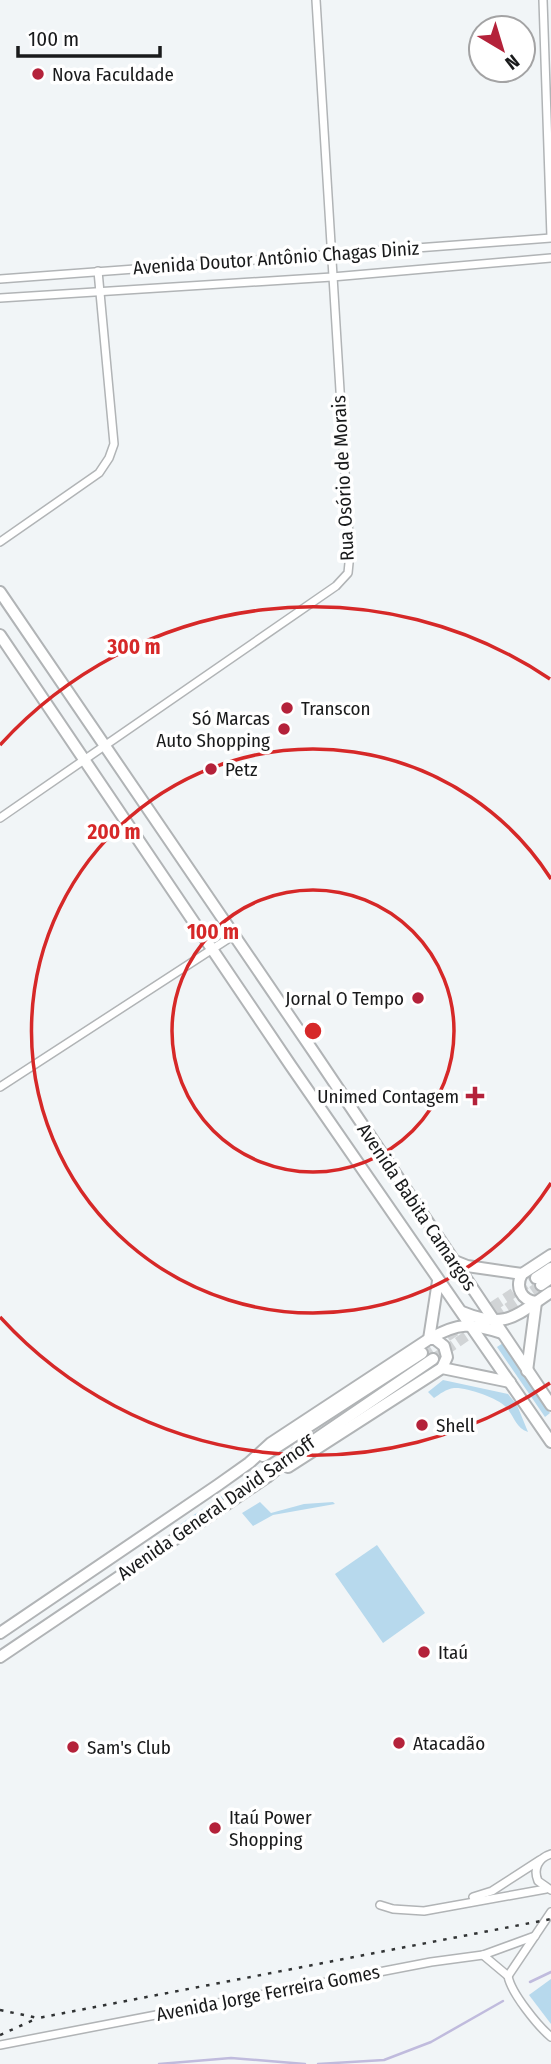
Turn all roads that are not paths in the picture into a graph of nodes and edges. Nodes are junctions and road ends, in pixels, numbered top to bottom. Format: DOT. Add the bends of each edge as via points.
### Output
graph roads {
  1 [pos="316,0"];
  2 [pos="543,0"];
  3 [pos="551,237"];
  4 [pos="331,255"];
  5 [pos="551,258"];
  6 [pos="98,271"];
  7 [pos="332,276"];
  8 [pos="0,279"];
  9 [pos="100,290"];
  10 [pos="0,298"];
  11 [pos="0,542"];
  12 [pos="0,592"];
  13 [pos="0,635"];
  14 [pos="104,746"];
  15 [pos="84,760"];
  16 [pos="0,818"];
  17 [pos="234,935"];
  18 [pos="212,948"];
  19 [pos="0,1087"];
  20 [pos="551,1255"];
  21 [pos="452,1260"];
  22 [pos="551,1268"];
  23 [pos="522,1274"];
  24 [pos="551,1278"];
  25 [pos="438,1281"];
  26 [pos="551,1292"];
  27 [pos="536,1302"];
  28 [pos="461,1311"];
  29 [pos="495,1322"];
  30 [pos="469,1324"];
  31 [pos="502,1333"];
  32 [pos="429,1339"];
  33 [pos="422,1353"];
  34 [pos="433,1359"];
  35 [pos="442,1368"];
  36 [pos="527,1371"];
  37 [pos="510,1382"];
  38 [pos="551,1405"];
  39 [pos="551,1442"];
  40 [pos="249,1463"];
  41 [pos="267,1478"];
  42 [pos="0,1633"];
  43 [pos="0,1657"];
  44 [pos="551,1854"];
  45 [pos="540,1860"];
  46 [pos="550,1891"];
  47 [pos="463,1903"];
  48 [pos="380,1905"];
  49 [pos="551,1912"];
  50 [pos="535,1936"];
  51 [pos="483,1955"];
  52 [pos="508,1976"];
  53 [pos="551,2037"];
  54 [pos="0,2045"];
  1 -- 4 [label="street, Rua Osório de Morais"];
  2 -- 3 [label="street"];
  3 -- 4 [label="street, Avenida Doutor Antônio Chagas Diniz"];
  4 -- 6 [label="street, Avenida Doutor Antônio Chagas Diniz"];
  4 -- 7 [label="street, Rua Osório de Morais"];
  5 -- 7 [label="street, Avenida Doutor Antônio Chagas Diniz"];
  6 -- 8 [label="street, Avenida Doutor Antônio Chagas Diniz"];
  6 -- 9 [label="street"];
  7 -- 9 [label="street, Avenida Doutor Antônio Chagas Diniz"];
  7 -- 14 [label="street, Rua Osório de Morais" via="348,573 336,586"];
  9 -- 10 [label="street, Avenida Doutor Antônio Chagas Diniz"];
  9 -- 11 [label="street" via="114,444 109,458 99,473"];
  12 -- 14 [label="main road, Avenida Babita Camargos"];
  13 -- 15 [label="main road, Avenida Babita Camargos"];
  14 -- 15 [label="street, Rua Osório de Morais"];
  14 -- 17 [label="main road, Avenida Babita Camargos"];
  15 -- 16 [label="street, Rua Osório de Morais"];
  15 -- 18 [label="main road, Avenida Babita Camargos"];
  17 -- 18 [label="street"];
  17 -- 21 [label="main road, Avenida Babita Camargos"];
  18 -- 19 [label="street"];
  18 -- 25 [label="main road, Avenida Babita Camargos"];
  20 -- 23 [label="main road"];
  21 -- 23 [label="main road"];
  21 -- 29 [label="main road, Avenida Babita Camargos"];
  22 -- 24 [label="main road" via="538,1282"];
  23 -- 27 [label="main road" via="522,1295"];
  25 -- 28 [label="main road, Avenida Babita Camargos"];
  25 -- 32 [label="main road"];
  26 -- 27 [label="main road"];
  27 -- 29 [label="main road"];
  27 -- 36 [label="main road"];
  28 -- 29 [label="main road"];
  28 -- 30 [label="main road, Avenida Babita Camargos"];
  29 -- 31 [label="main road, Avenida Babita Camargos"];
  30 -- 31 [label="main road"];
  30 -- 32 [label="main road, Avenida General David Sarnoff"];
  30 -- 37 [label="main road, Avenida Babita Camargos"];
  31 -- 36 [label="main road, Avenida Babita Camargos"];
  32 -- 35 [label="main road" via="440,1342 447,1351"];
  32 -- 40 [label="main road, Avenida General David Sarnoff" via="271,1443"];
  33 -- 40 [label="main road, Avenida General David Sarnoff"];
  34 -- 41 [label="main road, Avenida General David Sarnoff"];
  35 -- 37 [label="main road"];
  35 -- 41 [label="main road"];
  36 -- 38 [label="main road, Avenida Babita Camargos"];
  37 -- 39 [label="main road, Avenida Babita Camargos"];
  40 -- 42 [label="main road, Avenida General David Sarnoff"];
  41 -- 43 [label="main road, Avenida General David Sarnoff"];
  44 -- 45 [label="street"];
  45 -- 46 [label="street" via="536,1876"];
  45 -- 47 [label="street" via="492,1891"];
  46 -- 47 [label="street"];
  47 -- 48 [label="street" via="425,1911"];
  49 -- 50 [label="street"];
  50 -- 51 [label="street, Avenida Jorge Ferreira Gomes"];
  50 -- 52 [label="street"];
  51 -- 52 [label="street"];
  51 -- 54 [label="street, Avenida Jorge Ferreira Gomes"];
  52 -- 53 [label="street"];
}
